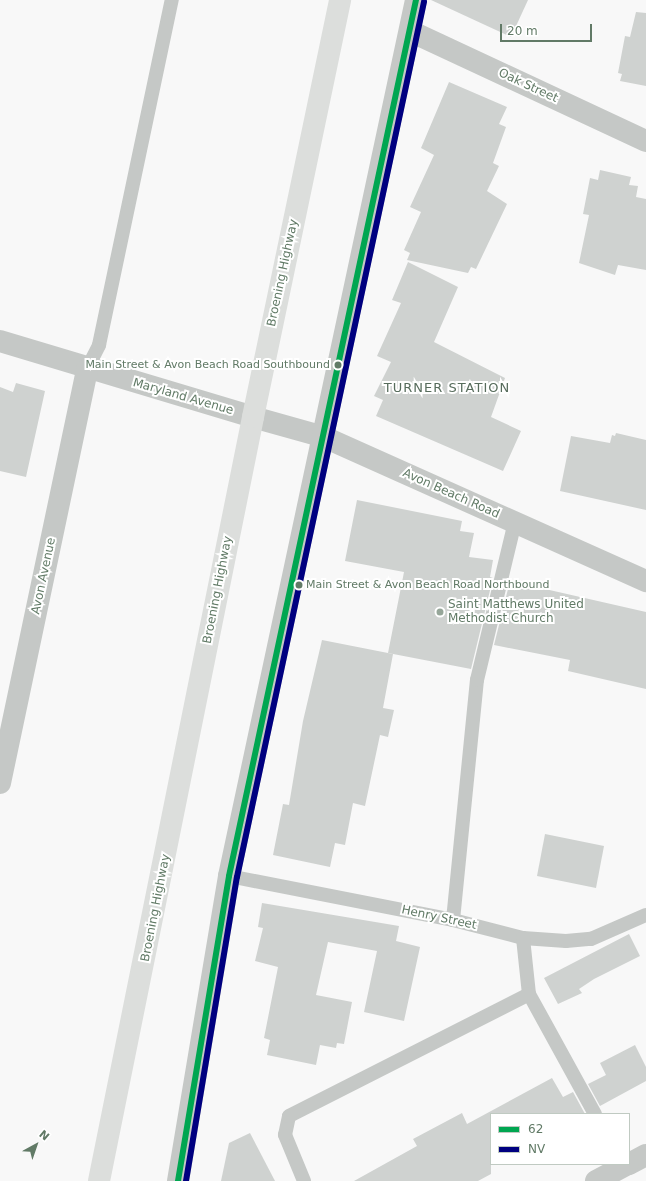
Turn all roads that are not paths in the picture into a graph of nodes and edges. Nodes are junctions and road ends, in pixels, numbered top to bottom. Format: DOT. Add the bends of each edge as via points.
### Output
graph roads {
  1 [pos="172,0"];
  2 [pos="340,0"];
  3 [pos="416,0"];
  4 [pos="410,31"];
  5 [pos="646,141"];
  6 [pos="0,341"];
  7 [pos="87,369"];
  8 [pos="252,417"];
  9 [pos="324,437"];
  10 [pos="515,522"];
  11 [pos="646,581"];
  12 [pos="1,773"];
  13 [pos="229,876"];
  14 [pos="646,915"];
  15 [pos="453,920"];
  16 [pos="523,938"];
  17 [pos="529,994"];
  18 [pos="594,1113"];
  19 [pos="646,1156"];
  20 [pos="630,1162"];
  21 [pos="624,1165"];
  22 [pos="99,1181"];
  23 [pos="178,1181"];
  24 [pos="304,1181"];
  25 [pos="596,1181"];
  1 -- 7 [label="lane" via="99,345"];
  2 -- 8 [label="main road, Broening Highway"];
  3 -- 4 [label="street"];
  4 -- 5 [label="street, Oak Street"];
  4 -- 9 [label="street"];
  6 -- 7 [label="street, Maryland Avenue"];
  7 -- 8 [label="street, Maryland Avenue"];
  7 -- 12 [label="street, Avon Avenue"];
  8 -- 9 [label="street, Avon Beach Road"];
  8 -- 22 [label="main road, Broening Highway"];
  9 -- 10 [label="street, Avon Beach Road"];
  9 -- 13 [label="street"];
  10 -- 11 [label="street, Avon Beach Road"];
  10 -- 15 [label="lane" via="477,680"];
  13 -- 15 [label="lane, Henry Street"];
  13 -- 23 [label="street"];
  14 -- 16 [label="lane, Henry Street" via="591,939 566,942"];
  15 -- 16 [label="lane, Henry Street"];
  16 -- 17 [label="lane"];
  17 -- 18 [label="lane"];
  17 -- 24 [label="lane" via="289,1116 285,1135"];
  19 -- 20 [label="street"];
  21 -- 25 [label="street"];
}
